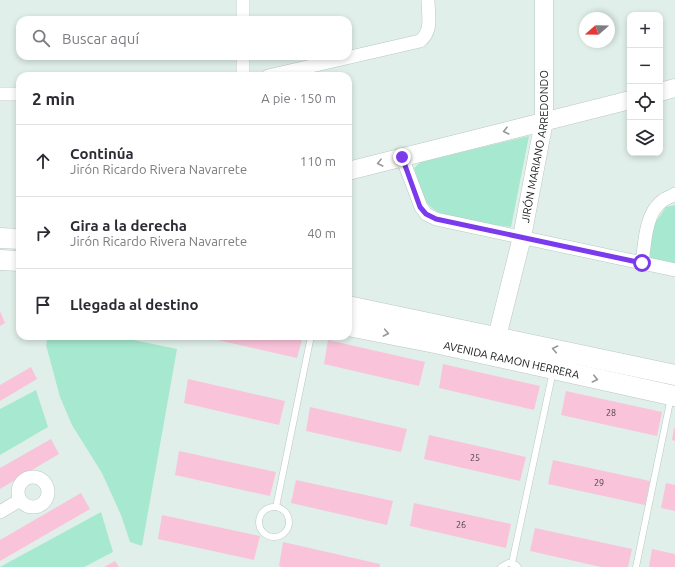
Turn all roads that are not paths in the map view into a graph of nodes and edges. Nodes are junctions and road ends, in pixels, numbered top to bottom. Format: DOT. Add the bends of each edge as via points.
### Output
graph roads {
  1 [pos="242,0"];
  2 [pos="428,0"];
  3 [pos="544,0"];
  4 [pos="242,16"];
  5 [pos="352,57"];
  6 [pos="242,60"];
  7 [pos="337,60"];
  8 [pos="242,72"];
  9 [pos="285,72"];
  10 [pos="675,88"];
  11 [pos="663,91"];
  12 [pos="0,94"];
  13 [pos="16,94"];
  14 [pos="627,101"];
  15 [pos="544,122"];
  16 [pos="402,157"];
  17 [pos="352,170"];
  18 [pos="675,194"];
  19 [pos="522,237"];
  20 [pos="0,238"];
  21 [pos="16,239"];
  22 [pos="0,260"];
  23 [pos="16,261"];
  24 [pos="642,263"];
  25 [pos="675,270"];
  26 [pos="352,307"];
  27 [pos="352,327"];
  28 [pos="497,337"];
  29 [pos="310,340"];
  30 [pos="553,369"];
  31 [pos="675,375"];
  32 [pos="673,396"];
  33 [pos="20,500"];
  34 [pos="276,507"];
  35 [pos="0,512"];
  36 [pos="512,563"];
  37 [pos="501,567"];
  38 [pos="518,567"];
  39 [pos="636,567"];
  1 -- 4 [label="street"];
  2 -- 5 [label="street" via="429,27 426,36 420,41"];
  3 -- 15 [label="street, JIRÓN MARIANO ARREDONDO"];
  6 -- 8 [label="street"];
  7 -- 9 [label="street"];
  10 -- 11 [label="street"];
  12 -- 13 [label="street"];
  14 -- 15 [label="street"];
  15 -- 16 [label="street, one-way"];
  15 -- 19 [label="street, JIRÓN MARIANO ARREDONDO"];
  16 -- 17 [label="street, one-way"];
  16 -- 19 [label="street" via="420,207 426,214 447,223"];
  18 -- 24 [label="street" via="654,209"];
  19 -- 24 [label="street"];
  19 -- 28 [label="street, JIRÓN MARIANO ARREDONDO"];
  20 -- 21 [label="main road"];
  22 -- 23 [label="main road"];
  24 -- 25 [label="street"];
  26 -- 28 [label="main road, AVENIDA RAMON HERRERA"];
  27 -- 30 [label="main road, AVENIDA RAMON HERRERA, one-way"];
  31 -- 28 [label="main road, AVENIDA RAMON HERRERA, one-way"];
  29 -- 34 [label="lane"];
  30 -- 32 [label="main road, AVENIDA RAMON HERRERA, one-way"];
  30 -- 36 [label="lane"];
  32 -- 39 [label="lane"];
  33 -- 35 [label="street"];
  34 -- 34 [label="lane" via="268,508 261,514 259,523 263,531 270,536 284,534 288,528 288,515 283,509"];
  36 -- 37 [label="lane"];
  36 -- 38 [label="lane"];
}
